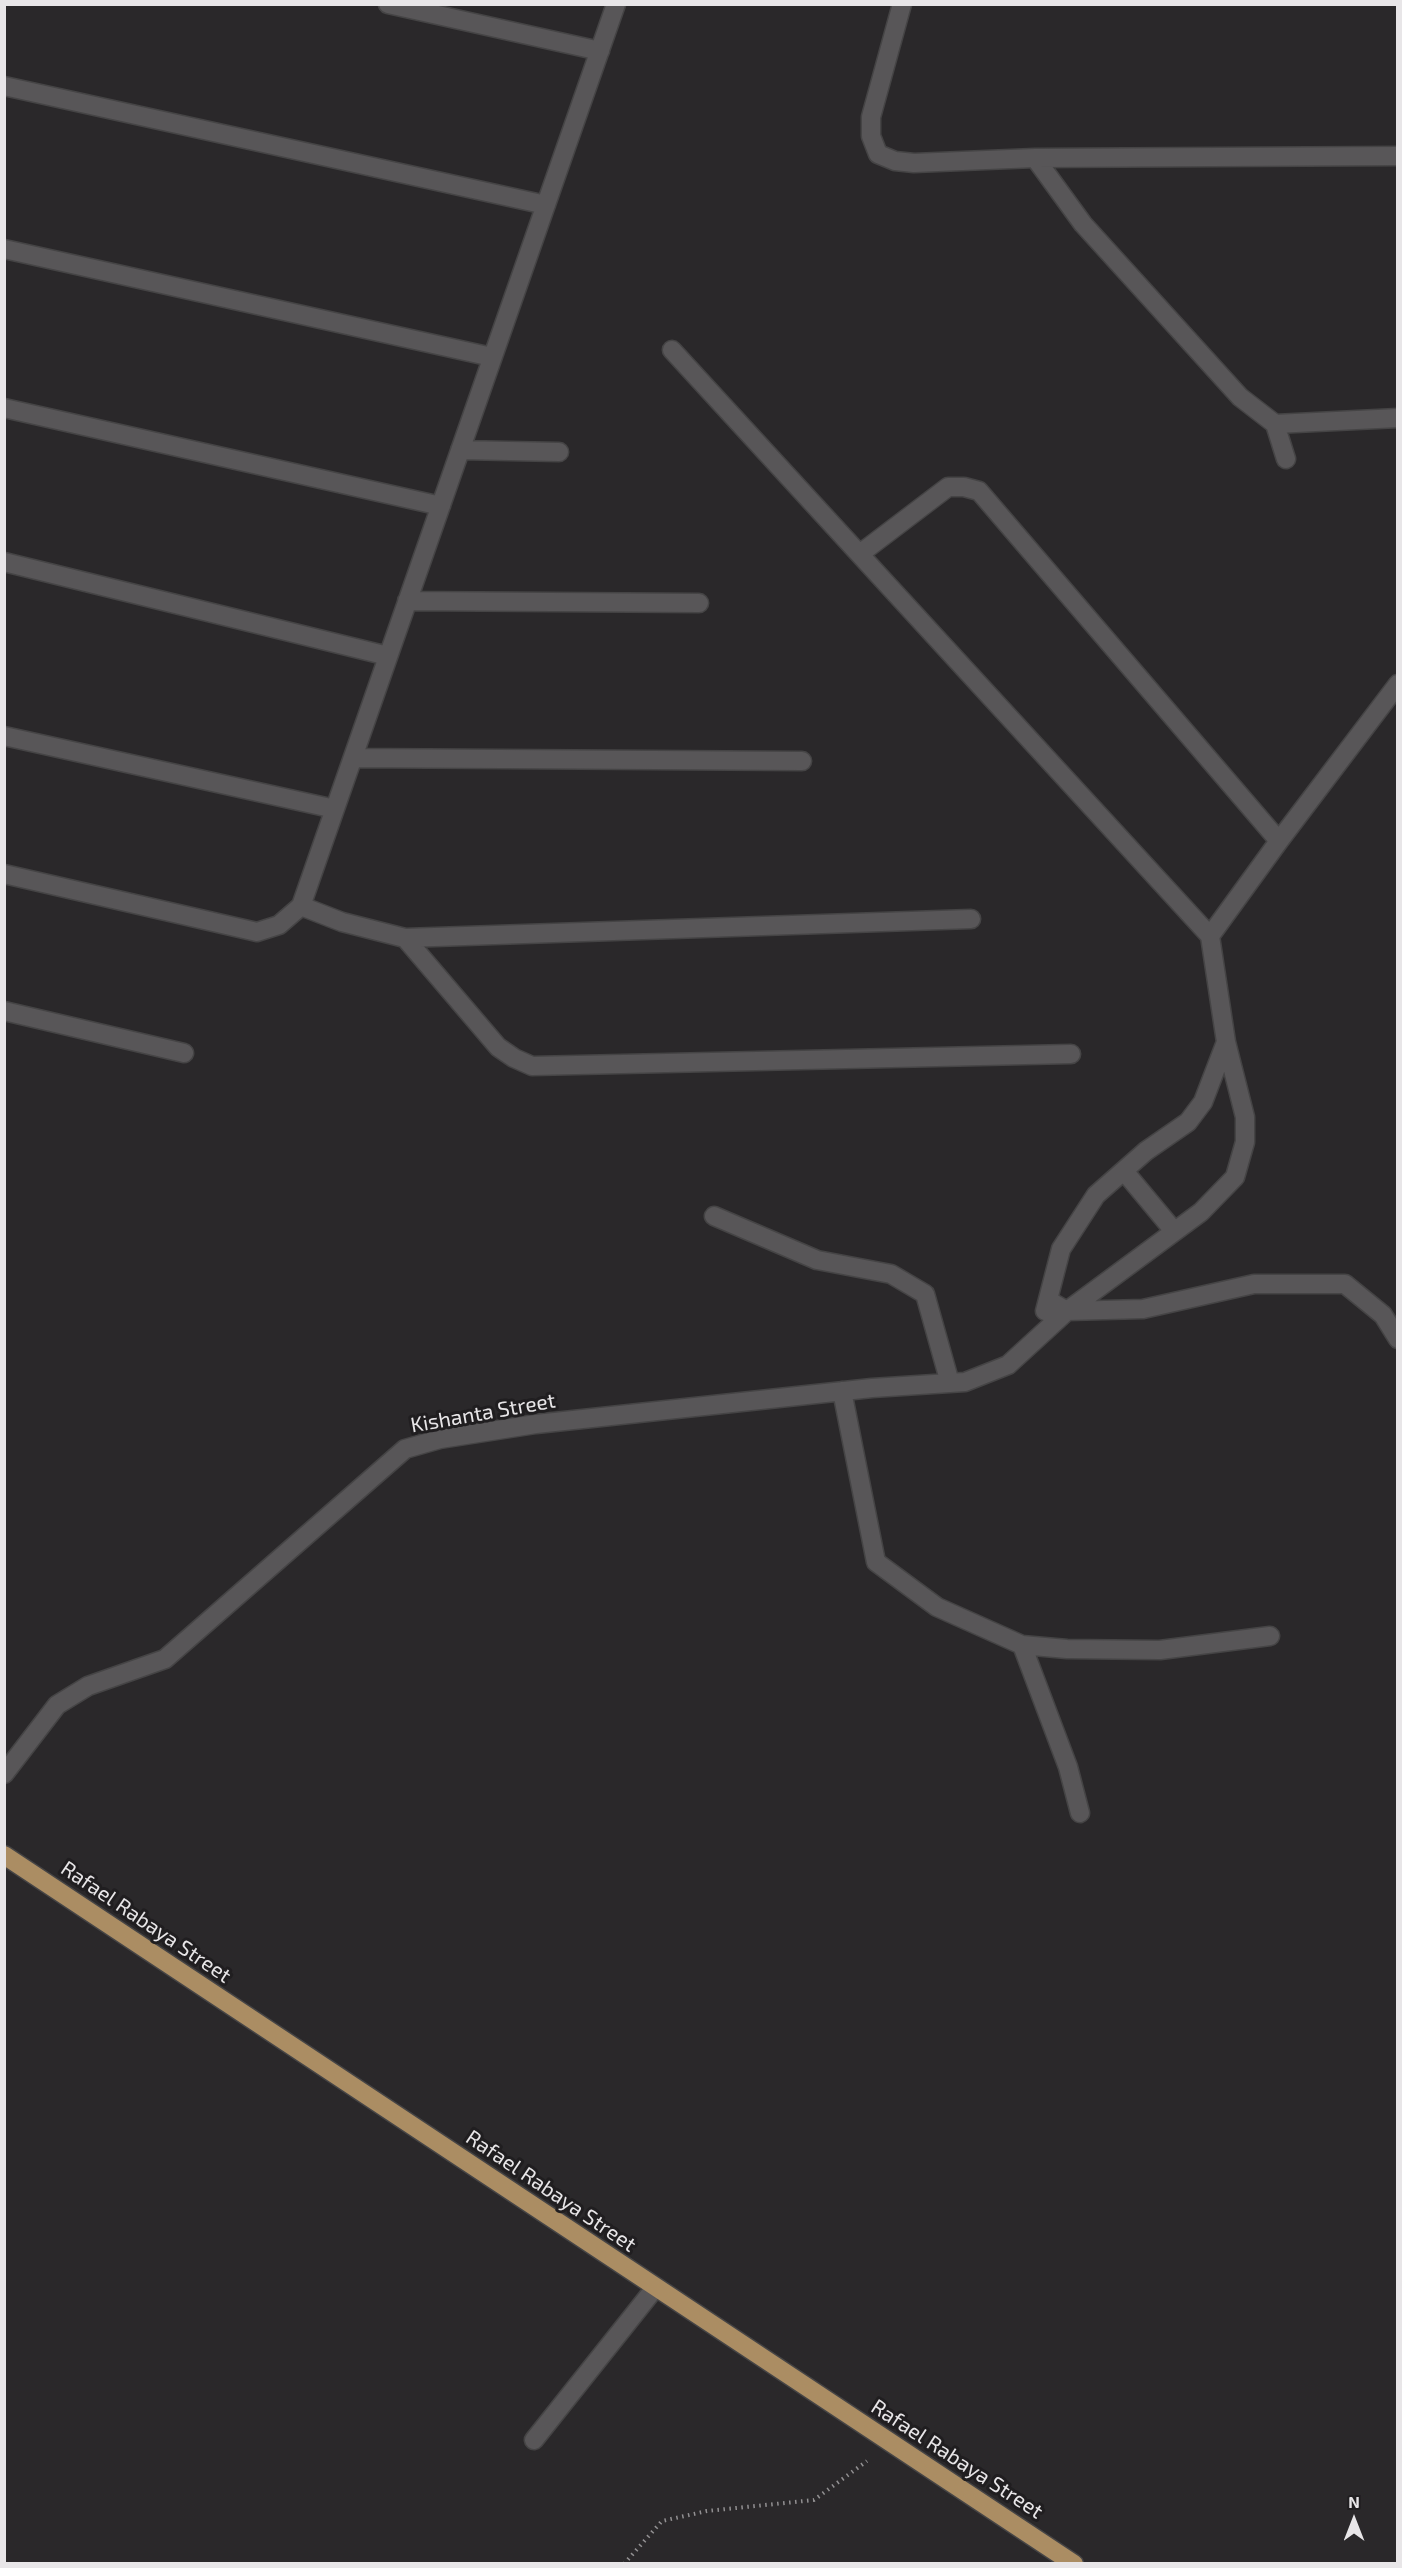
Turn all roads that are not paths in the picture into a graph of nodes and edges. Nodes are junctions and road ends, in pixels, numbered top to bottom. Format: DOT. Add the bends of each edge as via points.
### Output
graph roads {
  1 [pos="388,4"];
  2 [pos="616,4"];
  3 [pos="902,4"];
  4 [pos="600,51"];
  5 [pos="4,86"];
  6 [pos="1398,156"];
  7 [pos="1035,158"];
  8 [pos="546,205"];
  9 [pos="4,249"];
  10 [pos="672,350"];
  11 [pos="492,357"];
  12 [pos="4,408"];
  13 [pos="1398,418"];
  14 [pos="1275,424"];
  15 [pos="460,450"];
  16 [pos="559,452"];
  17 [pos="1287,459"];
  18 [pos="441,506"];
  19 [pos="861,553"];
  20 [pos="4,562"];
  21 [pos="407,602"];
  22 [pos="699,603"];
  23 [pos="388,656"];
  24 [pos="1398,684"];
  25 [pos="4,736"];
  26 [pos="353,758"];
  27 [pos="802,761"];
  28 [pos="335,809"];
  29 [pos="1279,840"];
  30 [pos="4,874"];
  31 [pos="301,906"];
  32 [pos="970,919"];
  33 [pos="1210,936"];
  34 [pos="405,938"];
  35 [pos="4,1011"];
  36 [pos="1226,1042"];
  37 [pos="184,1053"];
  38 [pos="1071,1054"];
  39 [pos="1124,1171"];
  40 [pos="714,1216"];
  41 [pos="1174,1232"];
  42 [pos="1048,1300"];
  43 [pos="1067,1311"];
  44 [pos="1039,1336"];
  45 [pos="1398,1339"];
  46 [pos="950,1383"];
  47 [pos="842,1391"];
  48 [pos="1270,1636"];
  49 [pos="1022,1645"];
  50 [pos="4,1774"];
  51 [pos="1080,1813"];
  52 [pos="4,1855"];
  53 [pos="655,2288"];
  54 [pos="534,2440"];
  55 [pos="1074,2564"];
  1 -- 4 [label="street"];
  2 -- 4 [label="street"];
  3 -- 7 [label="street" via="871,117 871,136 878,154 914,163"];
  4 -- 8 [label="street"];
  5 -- 8 [label="street"];
  6 -- 7 [label="street"];
  7 -- 14 [label="street" via="1083,224 1240,397"];
  8 -- 11 [label="street"];
  9 -- 11 [label="street"];
  10 -- 19 [label="street"];
  11 -- 15 [label="street"];
  12 -- 18 [label="street"];
  13 -- 14 [label="street"];
  14 -- 17 [label="street"];
  15 -- 16 [label="street"];
  15 -- 18 [label="street"];
  18 -- 21 [label="street"];
  19 -- 29 [label="street" via="948,486 979,491"];
  19 -- 33 [label="street"];
  20 -- 23 [label="street"];
  21 -- 22 [label="street"];
  21 -- 23 [label="street"];
  23 -- 26 [label="street"];
  24 -- 29 [label="street"];
  25 -- 28 [label="street"];
  26 -- 27 [label="street"];
  26 -- 28 [label="street"];
  28 -- 31 [label="street"];
  29 -- 33 [label="street"];
  30 -- 31 [label="street" via="257,932 279,925"];
  31 -- 34 [label="street" via="342,922"];
  32 -- 34 [label="street"];
  33 -- 36 [label="street, Kishanta Street"];
  34 -- 38 [label="street" via="498,1047 532,1066"];
  35 -- 37 [label="street"];
  36 -- 39 [label="street" via="1203,1102 1188,1122"];
  36 -- 41 [label="street, Kishanta Street" via="1245,1117 1245,1142 1235,1177 1202,1212"];
  39 -- 41 [label="street"];
  39 -- 42 [label="street" via="1096,1195 1061,1249"];
  40 -- 46 [label="street" via="818,1260 891,1274 925,1294"];
  41 -- 43 [label="street, Kishanta Street"];
  42 -- 43 [label="street"];
  42 -- 44 [label="street"];
  43 -- 44 [label="street, Kishanta Street"];
  43 -- 45 [label="street" via="1143,1309 1254,1284 1345,1284 1383,1315"];
  44 -- 46 [label="street, Kishanta Street" via="1008,1365 965,1382"];
  46 -- 47 [label="street, Kishanta Street"];
  47 -- 49 [label="street" via="876,1562 937,1607"];
  47 -- 50 [label="street, Kishanta Street" via="536,1424 440,1439 405,1449 165,1659 88,1686 57,1705"];
  48 -- 49 [label="street" via="1160,1650"];
  49 -- 51 [label="street" via="1068,1767"];
  52 -- 53 [label="main road, Rafael Rabaya Street"];
  53 -- 54 [label="street"];
  53 -- 55 [label="main road, Rafael Rabaya Street"];
}
